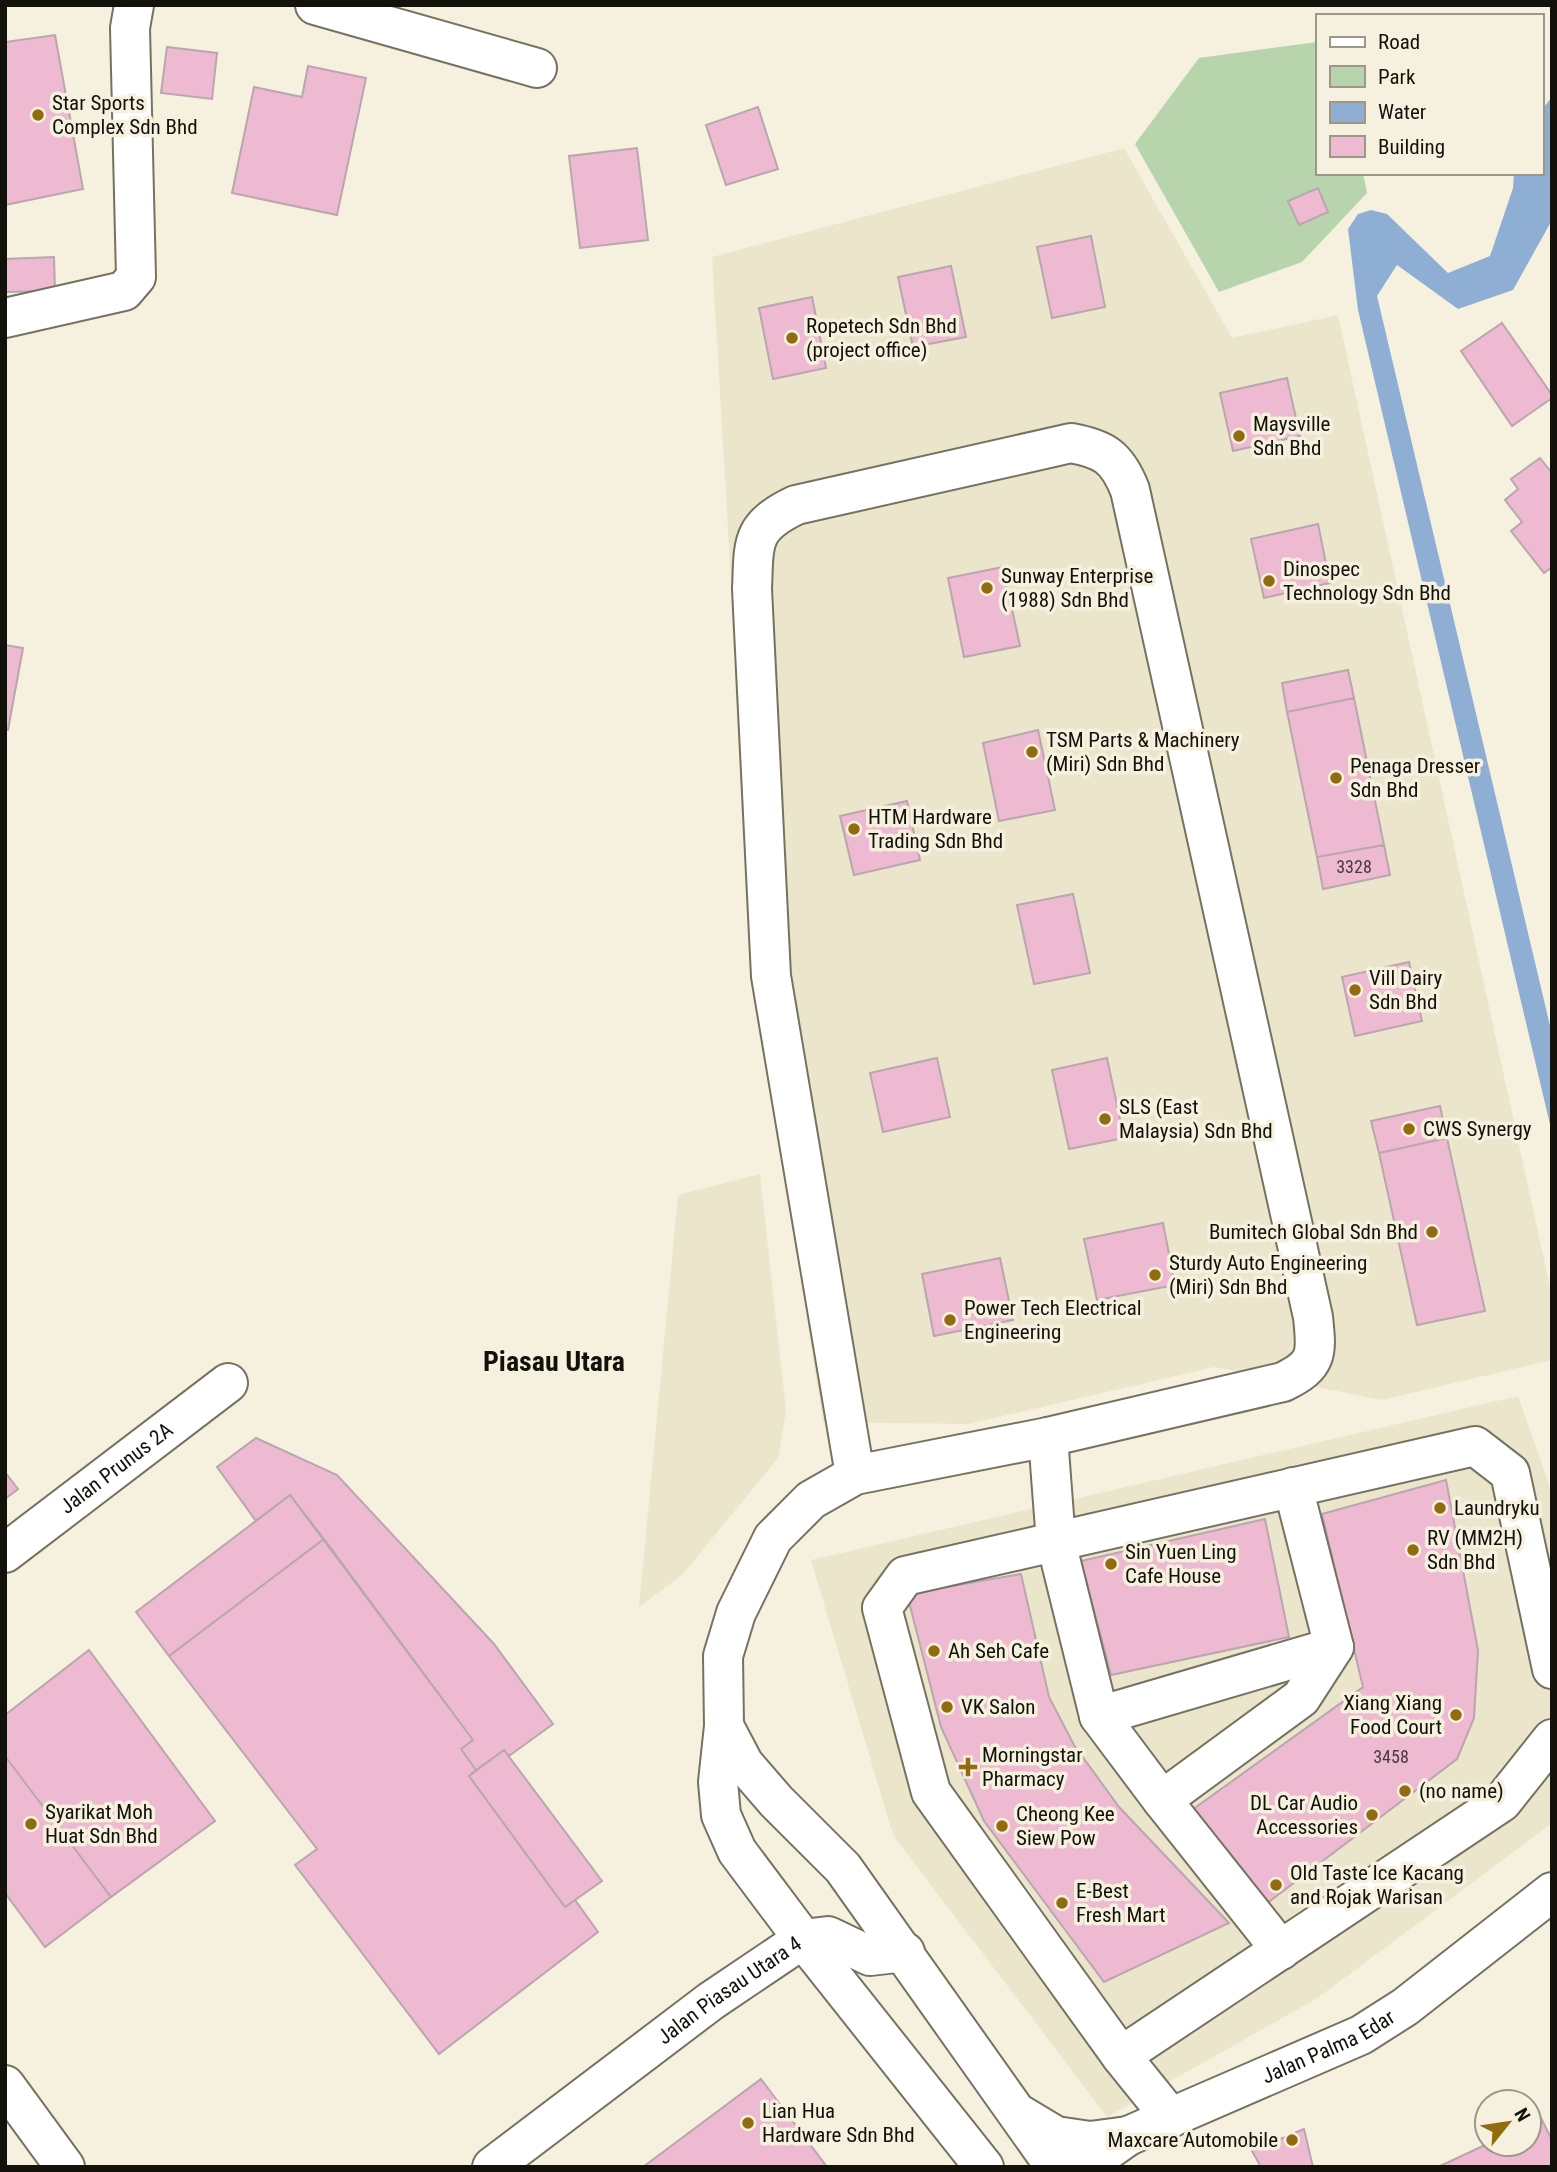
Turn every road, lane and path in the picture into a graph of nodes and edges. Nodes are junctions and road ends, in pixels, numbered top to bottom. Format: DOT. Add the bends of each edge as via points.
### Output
graph roads {
  1 [pos="134,5"];
  2 [pos="315,5"];
  3 [pos="537,68"];
  4 [pos="5,318"];
  5 [pos="228,1383"];
  6 [pos="1048,1437"];
  7 [pos="855,1475"];
  8 [pos="1293,1487"];
  9 [pos="1056,1542"];
  10 [pos="5,1553"];
  11 [pos="1334,1647"];
  12 [pos="1552,1669"];
  13 [pos="1099,1716"];
  14 [pos="724,1727"];
  15 [pos="1552,1739"];
  16 [pos="1162,1800"];
  17 [pos="1552,1892"];
  18 [pos="803,1939"];
  19 [pos="1281,1950"];
  20 [pos="905,1952"];
  21 [pos="1121,2056"];
  22 [pos="5,2085"];
  23 [pos="1013,2110"];
  24 [pos="1171,2118"];
  25 [pos="1124,2151"];
  26 [pos="494,2166"];
  27 [pos="65,2167"];
  28 [pos="984,2167"];
  29 [pos="1055,2167"];
  30 [pos="1084,2167"];
  1 -- 4 [label="street" via="130,28 136,278 124,291"];
  2 -- 3 [label="street"];
  5 -- 10 [label="street, Jalan Prunus 2A"];
  6 -- 7 [label="street"];
  6 -- 7 [label="street" via="1283,1382 1304,1372 1313,1358 1316,1338 1130,490 1123,471 1111,458 1095,447 1071,443 796,505 775,515 759,531 752,589 771,976"];
  6 -- 9 [label="street"];
  7 -- 14 [label="street" via="811,1500 773,1538 736,1613 723,1656"];
  8 -- 9 [label="street"];
  8 -- 11 [label="street"];
  8 -- 12 [label="street" via="1475,1446 1510,1474"];
  9 -- 13 [label="street"];
  9 -- 21 [label="street" via="905,1576 883,1608 931,1792"];
  11 -- 13 [label="street"];
  11 -- 16 [label="street" via="1301,1698"];
  13 -- 16 [label="street"];
  14 -- 18 [label="street" via="718,1782 722,1815 737,1851"];
  14 -- 20 [label="street" via="744,1764 843,1868"];
  15 -- 19 [label="street" via="1502,1802"];
  16 -- 19 [label="street"];
  17 -- 24 [label="street, Jalan Palma Edar" via="1362,2035"];
  18 -- 20 [label="street" via="828,1936 870,1956"];
  18 -- 26 [label="street, Jalan Piasau Utara 4" via="711,2001"];
  18 -- 28 [label="street, Jalan Piasau Utara 4"];
  19 -- 21 [label="street"];
  20 -- 23 [label="street"];
  21 -- 24 [label="street"];
  22 -- 27 [label="street"];
  23 -- 25 [label="street" via="1056,2136"];
  23 -- 29 [label="street"];
  24 -- 25 [label="street, Jalan Palma Edar"];
  25 -- 30 [label="street, Jalan Palma Edar"];
}
